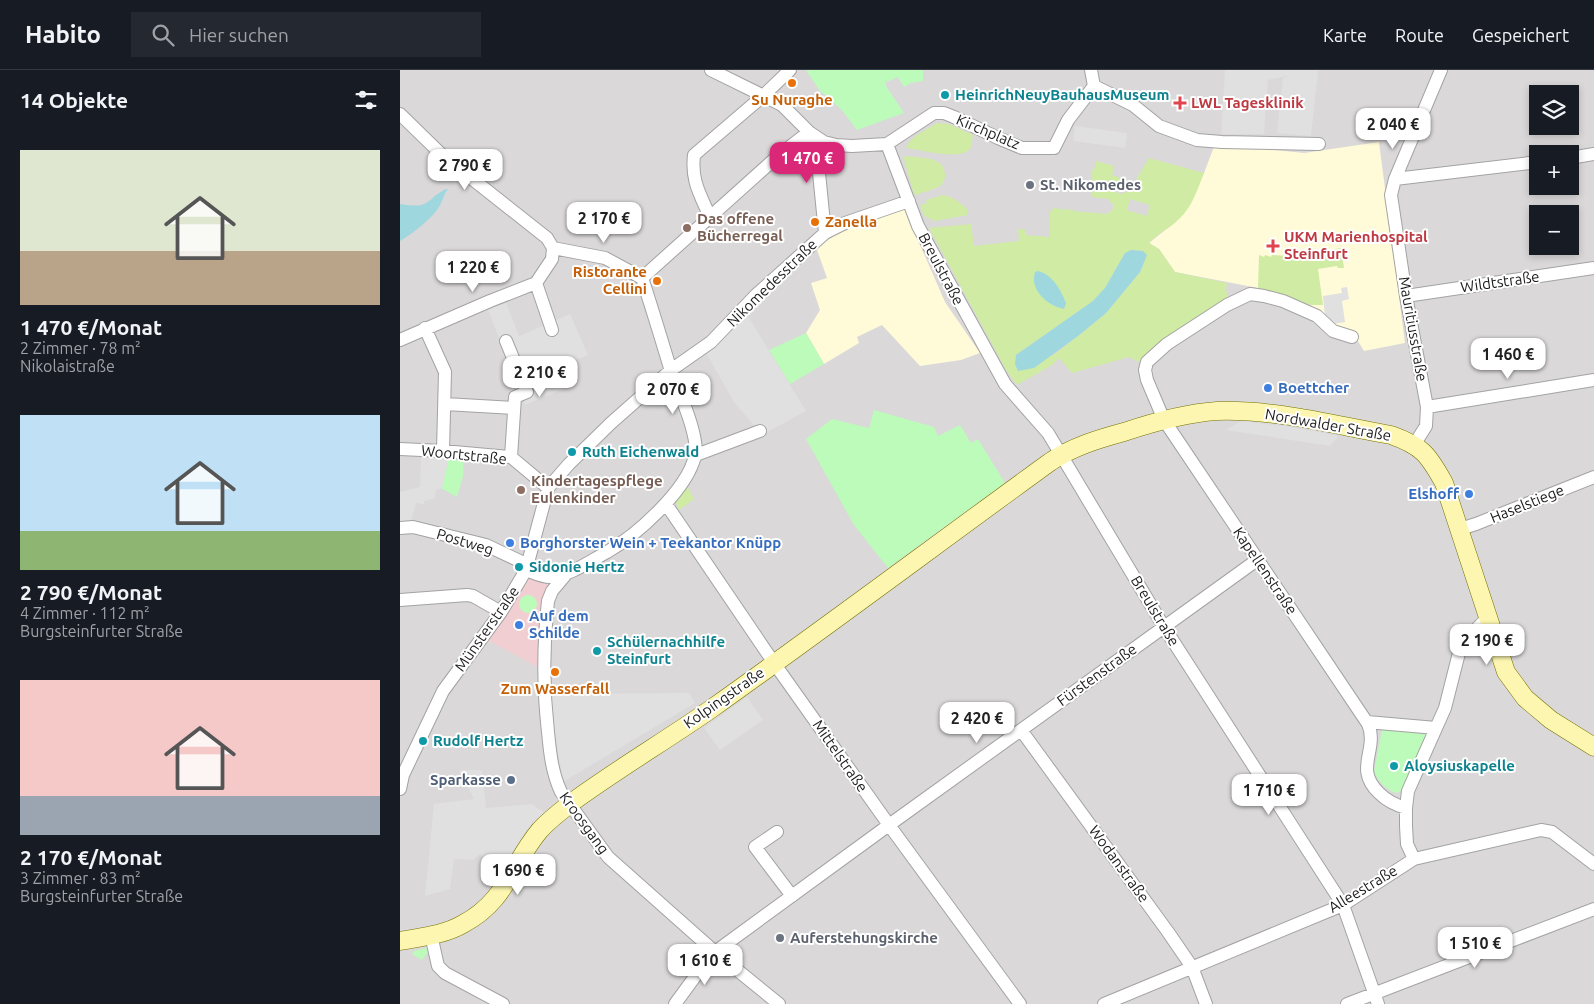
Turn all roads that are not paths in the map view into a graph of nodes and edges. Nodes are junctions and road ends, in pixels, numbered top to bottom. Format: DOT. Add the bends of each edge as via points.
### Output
graph roads {
  1 [pos="790,70"];
  2 [pos="1091,70"];
  3 [pos="1441,70"];
  4 [pos="714,71"];
  5 [pos="1094,86"];
  6 [pos="764,95"];
  7 [pos="400,114"];
  8 [pos="809,132"];
  9 [pos="887,144"];
  10 [pos="1319,144"];
  11 [pos="1594,154"];
  12 [pos="1579,156"];
  13 [pos="1529,163"];
  14 [pos="1395,179"];
  15 [pos="909,201"];
  16 [pos="710,216"];
  17 [pos="825,232"];
  18 [pos="553,248"];
  19 [pos="1594,268"];
  20 [pos="642,278"];
  21 [pos="536,283"];
  22 [pos="1406,296"];
  23 [pos="425,328"];
  24 [pos="552,330"];
  25 [pos="1352,337"];
  26 [pos="400,340"];
  27 [pos="506,342"];
  28 [pos="671,370"];
  29 [pos="1594,380"];
  30 [pos="445,404"];
  31 [pos="1427,407"];
  32 [pos="514,408"];
  33 [pos="1164,420"];
  34 [pos="760,431"];
  35 [pos="1414,445"];
  36 [pos="400,449"];
  37 [pos="443,451"];
  38 [pos="696,454"];
  39 [pos="1061,454"];
  40 [pos="512,457"];
  41 [pos="1594,477"];
  42 [pos="548,488"];
  43 [pos="666,504"];
  44 [pos="400,528"];
  45 [pos="1460,529"];
  46 [pos="1257,560"];
  47 [pos="527,567"];
  48 [pos="568,572"];
  49 [pos="400,600"];
  50 [pos="501,612"];
  51 [pos="1489,616"];
  52 [pos="1164,627"];
  53 [pos="774,663"];
  54 [pos="1367,722"];
  55 [pos="1436,728"];
  56 [pos="1020,730"];
  57 [pos="1594,746"];
  58 [pos="401,775"];
  59 [pos="400,789"];
  60 [pos="570,804"];
  61 [pos="1406,808"];
  62 [pos="888,825"];
  63 [pos="776,832"];
  64 [pos="1414,859"];
  65 [pos="1594,864"];
  66 [pos="792,896"];
  67 [pos="1343,905"];
  68 [pos="1594,909"];
  69 [pos="431,936"];
  70 [pos="400,941"];
  71 [pos="715,952"];
  72 [pos="1192,967"];
  73 [pos="1376,999"];
  74 [pos="503,1004"];
  75 [pos="675,1004"];
  76 [pos="779,1004"];
  77 [pos="1020,1004"];
  78 [pos="1104,1004"];
  79 [pos="1206,1004"];
  80 [pos="1347,1004"];
  1 -- 6 [label="street"];
  2 -- 5 [label="street"];
  3 -- 14 [label="street, Mauritiusstraße"];
  4 -- 6 [label="street"];
  5 -- 9 [label="street, Kirchplatz" via="1068,120 1054,148 1022,148 954,116 939,113 934,113"];
  5 -- 10 [label="street" via="1133,105 1159,126 1197,140"];
  6 -- 8 [label="street" via="782,105"];
  6 -- 16 [label="street" via="694,156 694,183"];
  7 -- 18 [label="street" via="442,155 547,238"];
  8 -- 9 [label="street" via="824,142 836,145"];
  8 -- 16 [label="street"];
  8 -- 17 [label="street" via="819,174"];
  9 -- 15 [label="street"];
  11 -- 12 [label="street"];
  13 -- 14 [label="street"];
  14 -- 22 [label="street, Mauritiusstraße" via="1391,195"];
  15 -- 17 [label="street, Nikomedesstraße"];
  15 -- 39 [label="street, Breulstraße" via="918,226 1006,384 1048,433"];
  16 -- 20 [label="street"];
  17 -- 28 [label="street, Nikomedesstraße" via="708,346"];
  18 -- 20 [label="street" via="605,258"];
  18 -- 21 [label="street" via="552,259"];
  19 -- 22 [label="street, Wildtstraße"];
  20 -- 28 [label="street"];
  21 -- 23 [label="street"];
  21 -- 24 [label="street"];
  22 -- 31 [label="street, Mauritiusstraße"];
  23 -- 26 [label="street"];
  23 -- 30 [label="street" via="445,372"];
  25 -- 33 [label="street, Kapellenstraße" via="1333,331 1317,316 1264,296 1250,294 1226,304 1167,344 1147,362 1144,370 1146,380"];
  27 -- 32 [label="street" via="528,392 515,398"];
  28 -- 38 [label="street" via="685,404"];
  28 -- 42 [label="street, Münsterstraße" via="611,423"];
  29 -- 31 [label="street"];
  30 -- 32 [label="street"];
  30 -- 37 [label="street"];
  31 -- 35 [label="street, Mauritiusstraße" via="1426,426"];
  32 -- 40 [label="street"];
  33 -- 35 [label="street, Nordwalder Straße" via="1215,411 1258,413 1391,435"];
  33 -- 39 [label="street, Nordwalder Straße"];
  33 -- 46 [label="street, Kapellenstraße"];
  34 -- 38 [label="street"];
  35 -- 45 [label="street, Nordwalder Straße" via="1431,459 1444,483"];
  36 -- 37 [label="street, Woortstraße"];
  37 -- 40 [label="street, Woortstraße"];
  38 -- 43 [label="street" via="684,480"];
  39 -- 52 [label="street, Breulstraße"];
  39 -- 53 [label="street, Kolpingstraße"];
  40 -- 42 [label="street, Woortstraße"];
  41 -- 45 [label="street, Haselstiege"];
  42 -- 47 [label="street, Münsterstraße"];
  43 -- 48 [label="street" via="618,546"];
  43 -- 53 [label="street, Mittelstraße"];
  44 -- 47 [label="street, Postweg" via="413,527 486,545"];
  45 -- 51 [label="street, Nordwalder Straße"];
  46 -- 52 [label="street, Fürstenstraße"];
  46 -- 54 [label="street, Kapellenstraße"];
  47 -- 48 [label="street, Postweg" via="540,576 551,577"];
  47 -- 50 [label="street, Münsterstraße"];
  48 -- 60 [label="street, Kroosgang" via="548,601 543,670 551,758 556,781"];
  49 -- 50 [label="street" via="471,595"];
  50 -- 58 [label="street, Münsterstraße" via="443,691"];
  51 -- 55 [label="street" via="1461,645"];
  51 -- 57 [label="street, Nordwalder Straße" via="1506,672 1525,698 1551,720"];
  52 -- 56 [label="street, Fürstenstraße"];
  52 -- 67 [label="street, Breulstraße"];
  53 -- 60 [label="street, Kolpingstraße"];
  53 -- 62 [label="street, Mittelstraße"];
  54 -- 55 [label="street"];
  54 -- 61 [label="street, Kapellenstraße" via="1372,733 1367,777 1385,798"];
  55 -- 61 [label="street" via="1408,791"];
  56 -- 62 [label="street, Fürstenstraße"];
  56 -- 72 [label="street, Wodanstraße"];
  58 -- 59 [label="street, Münsterstraße"];
  60 -- 69 [label="street, Kolpingstraße" via="540,830 498,897 463,925"];
  60 -- 71 [label="street, Kroosgang" via="608,857"];
  61 -- 64 [label="street" via="1407,844"];
  62 -- 66 [label="street, Fürstenstraße"];
  62 -- 77 [label="street, Mittelstraße"];
  63 -- 66 [label="street" via="755,847"];
  64 -- 65 [label="street, Alleestraße" via="1541,830 1552,832"];
  64 -- 67 [label="street, Alleestraße"];
  66 -- 71 [label="street, Fürstenstraße"];
  67 -- 72 [label="street, Alleestraße"];
  67 -- 73 [label="street, Breulstraße"];
  68 -- 73 [label="street"];
  69 -- 70 [label="street, Kolpingstraße"];
  69 -- 74 [label="street" via="438,966 445,973"];
  71 -- 75 [label="street, Fürstenstraße"];
  71 -- 76 [label="street, Kroosgang"];
  72 -- 78 [label="street, Alleestraße"];
  72 -- 79 [label="street, Wodanstraße"];
  73 -- 80 [label="street"];
}
